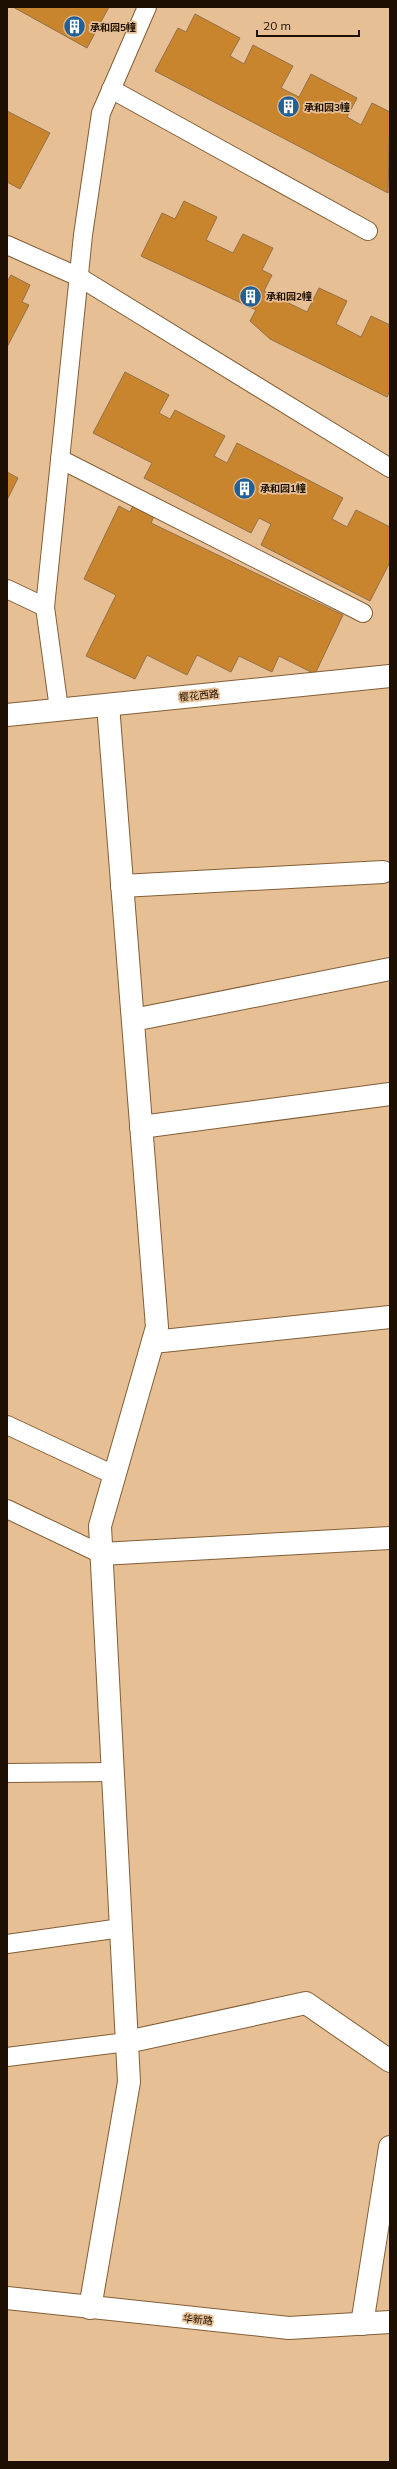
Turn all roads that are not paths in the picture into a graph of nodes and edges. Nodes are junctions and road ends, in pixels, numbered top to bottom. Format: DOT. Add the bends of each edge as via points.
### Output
graph roads {
  1 [pos="147,7"];
  2 [pos="111,89"];
  3 [pos="368,231"];
  4 [pos="7,245"];
  5 [pos="79,277"];
  6 [pos="60,459"];
  7 [pos="390,468"];
  8 [pos="7,589"];
  9 [pos="45,607"];
  10 [pos="363,613"];
  11 [pos="390,676"];
  12 [pos="108,705"];
  13 [pos="59,710"];
  14 [pos="7,715"];
  15 [pos="383,872"];
  16 [pos="122,886"];
  17 [pos="390,969"];
  18 [pos="133,1020"];
  19 [pos="390,1094"];
  20 [pos="141,1127"];
  21 [pos="390,1317"];
  22 [pos="152,1342"];
  23 [pos="7,1425"];
  24 [pos="114,1475"];
  25 [pos="7,1509"];
  26 [pos="390,1538"];
  27 [pos="101,1554"];
  28 [pos="113,1772"];
  29 [pos="7,1773"];
  30 [pos="121,1928"];
  31 [pos="7,1944"];
  32 [pos="127,2042"];
  33 [pos="7,2057"];
  34 [pos="390,2061"];
  35 [pos="390,2147"];
  36 [pos="7,2298"];
  37 [pos="90,2308"];
  38 [pos="390,2322"];
  39 [pos="362,2324"];
  1 -- 2 [label="lane"];
  2 -- 3 [label="lane"];
  2 -- 5 [label="lane" via="101,114"];
  4 -- 5 [label="lane"];
  5 -- 6 [label="lane"];
  5 -- 7 [label="lane"];
  6 -- 9 [label="lane"];
  6 -- 10 [label="lane"];
  8 -- 9 [label="lane"];
  9 -- 13 [label="lane"];
  11 -- 12 [label="street, 樱花西路"];
  12 -- 13 [label="street, 樱花西路"];
  12 -- 16 [label="street"];
  13 -- 14 [label="street, 樱花西路"];
  15 -- 16 [label="street"];
  16 -- 18 [label="street"];
  17 -- 18 [label="street"];
  18 -- 20 [label="street"];
  19 -- 20 [label="street"];
  20 -- 22 [label="street" via="157,1327"];
  21 -- 22 [label="street"];
  22 -- 24 [label="street"];
  23 -- 24 [label="lane"];
  24 -- 27 [label="street" via="100,1526"];
  25 -- 27 [label="lane"];
  26 -- 27 [label="street"];
  27 -- 28 [label="street"];
  28 -- 29 [label="lane"];
  28 -- 30 [label="street"];
  30 -- 31 [label="lane"];
  30 -- 32 [label="street"];
  32 -- 33 [label="lane"];
  32 -- 34 [label="street" via="306,2003"];
  32 -- 37 [label="street" via="129,2082"];
  35 -- 39 [label="street"];
  36 -- 37 [label="street, 华新路"];
  37 -- 39 [label="street, 华新路" via="290,2328"];
  38 -- 39 [label="street, 华新路"];
}
